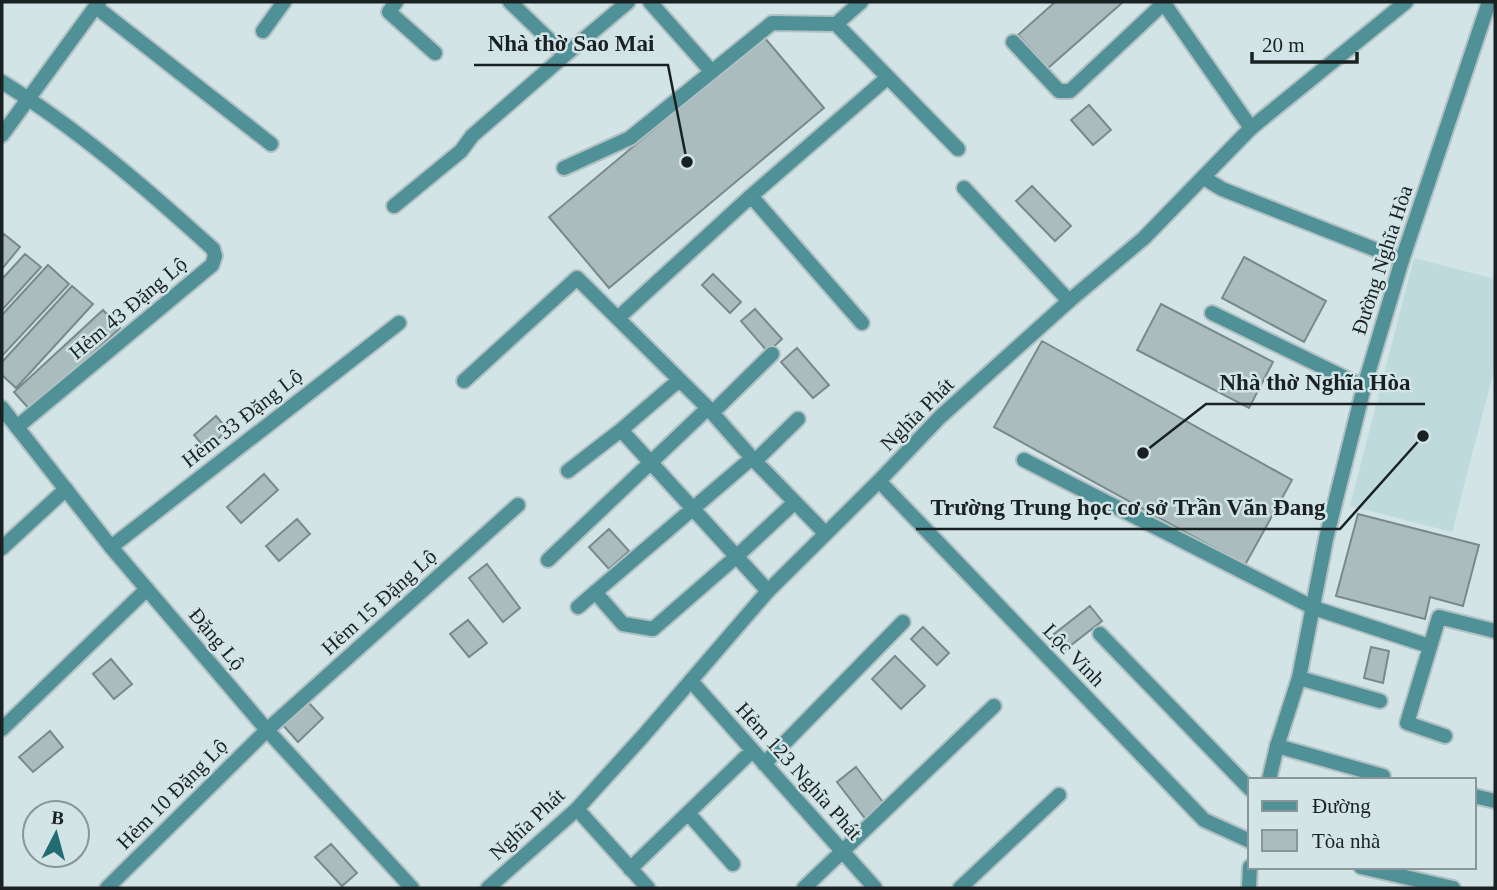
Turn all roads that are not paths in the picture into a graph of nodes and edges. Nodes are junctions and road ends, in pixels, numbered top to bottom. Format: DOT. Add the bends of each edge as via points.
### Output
graph roads {
  1 [pos="284,2"];
  2 [pos="396,2"];
  3 [pos="510,2"];
  4 [pos="628,2"];
  5 [pos="650,2"];
  6 [pos="861,2"];
  7 [pos="1164,2"];
  8 [pos="1406,2"];
  9 [pos="97,4"];
  10 [pos="1490,11"];
  11 [pos="836,24"];
  12 [pos="263,31"];
  13 [pos="1013,42"];
  14 [pos="435,53"];
  15 [pos="565,55"];
  16 [pos="712,72"];
  17 [pos="887,78"];
  18 [pos="2,82"];
  19 [pos="27,98"];
  20 [pos="1251,128"];
  21 [pos="2,135"];
  22 [pos="271,144"];
  23 [pos="958,149"];
  24 [pos="564,167"];
  25 [pos="1204,178"];
  26 [pos="964,188"];
  27 [pos="751,196"];
  28 [pos="394,206"];
  29 [pos="1402,260"];
  30 [pos="1069,301"];
  31 [pos="1212,313"];
  32 [pos="618,318"];
  33 [pos="399,323"];
  34 [pos="862,323"];
  35 [pos="772,354"];
  36 [pos="678,381"];
  37 [pos="464,382"];
  38 [pos="1363,387"];
  39 [pos="2,408"];
  40 [pos="710,411"];
  41 [pos="798,419"];
  42 [pos="17,427"];
  43 [pos="621,430"];
  44 [pos="753,459"];
  45 [pos="1024,460"];
  46 [pos="650,462"];
  47 [pos="568,471"];
  48 [pos="879,481"];
  49 [pos="66,489"];
  50 [pos="795,502"];
  51 [pos="518,505"];
  52 [pos="694,508"];
  53 [pos="825,533"];
  54 [pos="111,547"];
  55 [pos="2,548"];
  56 [pos="737,556"];
  57 [pos="548,560"];
  58 [pos="147,589"];
  59 [pos="768,590"];
  60 [pos="595,592"];
  61 [pos="578,607"];
  62 [pos="1314,608"];
  63 [pos="903,622"];
  64 [pos="1495,631"];
  65 [pos="1100,634"];
  66 [pos="1429,646"];
  67 [pos="1299,678"];
  68 [pos="691,681"];
  69 [pos="1380,701"];
  70 [pos="994,706"];
  71 [pos="2,729"];
  72 [pos="267,730"];
  73 [pos="1445,736"];
  74 [pos="1277,746"];
  75 [pos="752,751"];
  76 [pos="764,764"];
  77 [pos="1383,776"];
  78 [pos="1269,778"];
  79 [pos="1248,787"];
  80 [pos="1059,795"];
  81 [pos="1476,796"];
  82 [pos="1495,801"];
  83 [pos="577,809"];
  84 [pos="688,813"];
  85 [pos="1248,840"];
  86 [pos="841,851"];
  87 [pos="733,864"];
  88 [pos="630,869"];
  89 [pos="1250,869"];
  90 [pos="1370,869"];
  91 [pos="107,888"];
  92 [pos="412,888"];
  93 [pos="488,888"];
  94 [pos="648,888"];
  95 [pos="804,888"];
  96 [pos="875,888"];
  97 [pos="960,888"];
  98 [pos="1249,888"];
  99 [pos="1453,888"];
  1 -- 12 [label="street"];
  2 -- 14 [label="street" via="389,12"];
  3 -- 15 [label="street"];
  4 -- 15 [label="street"];
  5 -- 16 [label="street"];
  6 -- 11 [label="street"];
  7 -- 13 [label="street" via="1070,91 1059,91"];
  7 -- 20 [label="street"];
  8 -- 20 [label="street, Nghĩa Phát"];
  9 -- 19 [label="street"];
  9 -- 22 [label="street"];
  10 -- 29 [label="street, Đường Nghĩa Hòa"];
  11 -- 16 [label="street" via="772,23"];
  11 -- 17 [label="street"];
  15 -- 28 [label="street"];
  16 -- 24 [label="street" via="630,138"];
  17 -- 23 [label="street"];
  17 -- 27 [label="street"];
  18 -- 19 [label="street"];
  19 -- 21 [label="street"];
  19 -- 42 [label="street, Hẻm 43 Đặng Lộ" via="143,185 213,249 215,256 212,265"];
  20 -- 25 [label="street, Nghĩa Phát"];
  25 -- 29 [label="street"];
  25 -- 30 [label="street, Nghĩa Phát" via="1144,238"];
  26 -- 30 [label="street"];
  27 -- 32 [label="street"];
  27 -- 34 [label="street"];
  29 -- 38 [label="street, Đường Nghĩa Hòa"];
  30 -- 48 [label="street, Nghĩa Phát" via="940,417"];
  31 -- 38 [label="street"];
  32 -- 36 [label="street"];
  32 -- 37 [label="street" via="578,278"];
  33 -- 54 [label="street, Hẻm 33 Đặng Lộ"];
  35 -- 40 [label="street"];
  36 -- 40 [label="street"];
  36 -- 43 [label="street"];
  38 -- 62 [label="street, Đường Nghĩa Hòa"];
  39 -- 42 [label="street, Đặng Lộ"];
  40 -- 44 [label="street"];
  40 -- 46 [label="street"];
  41 -- 44 [label="street"];
  42 -- 49 [label="street, Đặng Lộ"];
  43 -- 46 [label="street"];
  43 -- 47 [label="street"];
  44 -- 50 [label="street"];
  44 -- 52 [label="street"];
  45 -- 62 [label="street"];
  46 -- 52 [label="street"];
  46 -- 57 [label="street"];
  48 -- 53 [label="street, Nghĩa Phát"];
  48 -- 85 [label="street, Lộc Vinh" via="1204,820"];
  49 -- 54 [label="street, Đặng Lộ"];
  49 -- 55 [label="street"];
  50 -- 53 [label="street"];
  50 -- 56 [label="street"];
  51 -- 72 [label="street, Hẻm 15 Đặng Lộ"];
  52 -- 56 [label="street"];
  52 -- 60 [label="street"];
  53 -- 59 [label="street, Nghĩa Phát"];
  54 -- 58 [label="street, Đặng Lộ"];
  56 -- 59 [label="street"];
  56 -- 60 [label="street" via="653,629 623,624"];
  58 -- 71 [label="street"];
  58 -- 72 [label="street, Đặng Lộ"];
  59 -- 68 [label="street, Nghĩa Phát"];
  60 -- 61 [label="street"];
  62 -- 66 [label="street"];
  62 -- 67 [label="street, Đường Nghĩa Hòa"];
  63 -- 76 [label="street"];
  64 -- 66 [label="street" via="1439,617"];
  65 -- 79 [label="street"];
  66 -- 73 [label="street" via="1407,723"];
  67 -- 69 [label="street"];
  67 -- 74 [label="street, Đường Nghĩa Hòa"];
  68 -- 75 [label="street, Hẻm 123 Nghĩa Phát"];
  68 -- 83 [label="street, Nghĩa Phát"];
  70 -- 86 [label="street"];
  72 -- 91 [label="street, Hẻm 10 Đặng Lộ"];
  72 -- 92 [label="street, Đặng Lộ"];
  74 -- 77 [label="street"];
  74 -- 78 [label="street, Đường Nghĩa Hòa"];
  75 -- 76 [label="street, Hẻm 123 Nghĩa Phát"];
  75 -- 84 [label="street"];
  76 -- 86 [label="street, Hẻm 123 Nghĩa Phát"];
  80 -- 97 [label="street"];
  81 -- 82 [label="street"];
  83 -- 88 [label="street"];
  83 -- 93 [label="street, Nghĩa Phát"];
  84 -- 87 [label="street"];
  84 -- 88 [label="street"];
  86 -- 95 [label="street"];
  86 -- 96 [label="street, Hẻm 123 Nghĩa Phát"];
  88 -- 94 [label="street"];
  89 -- 98 [label="street"];
  90 -- 99 [label="street"];
}
